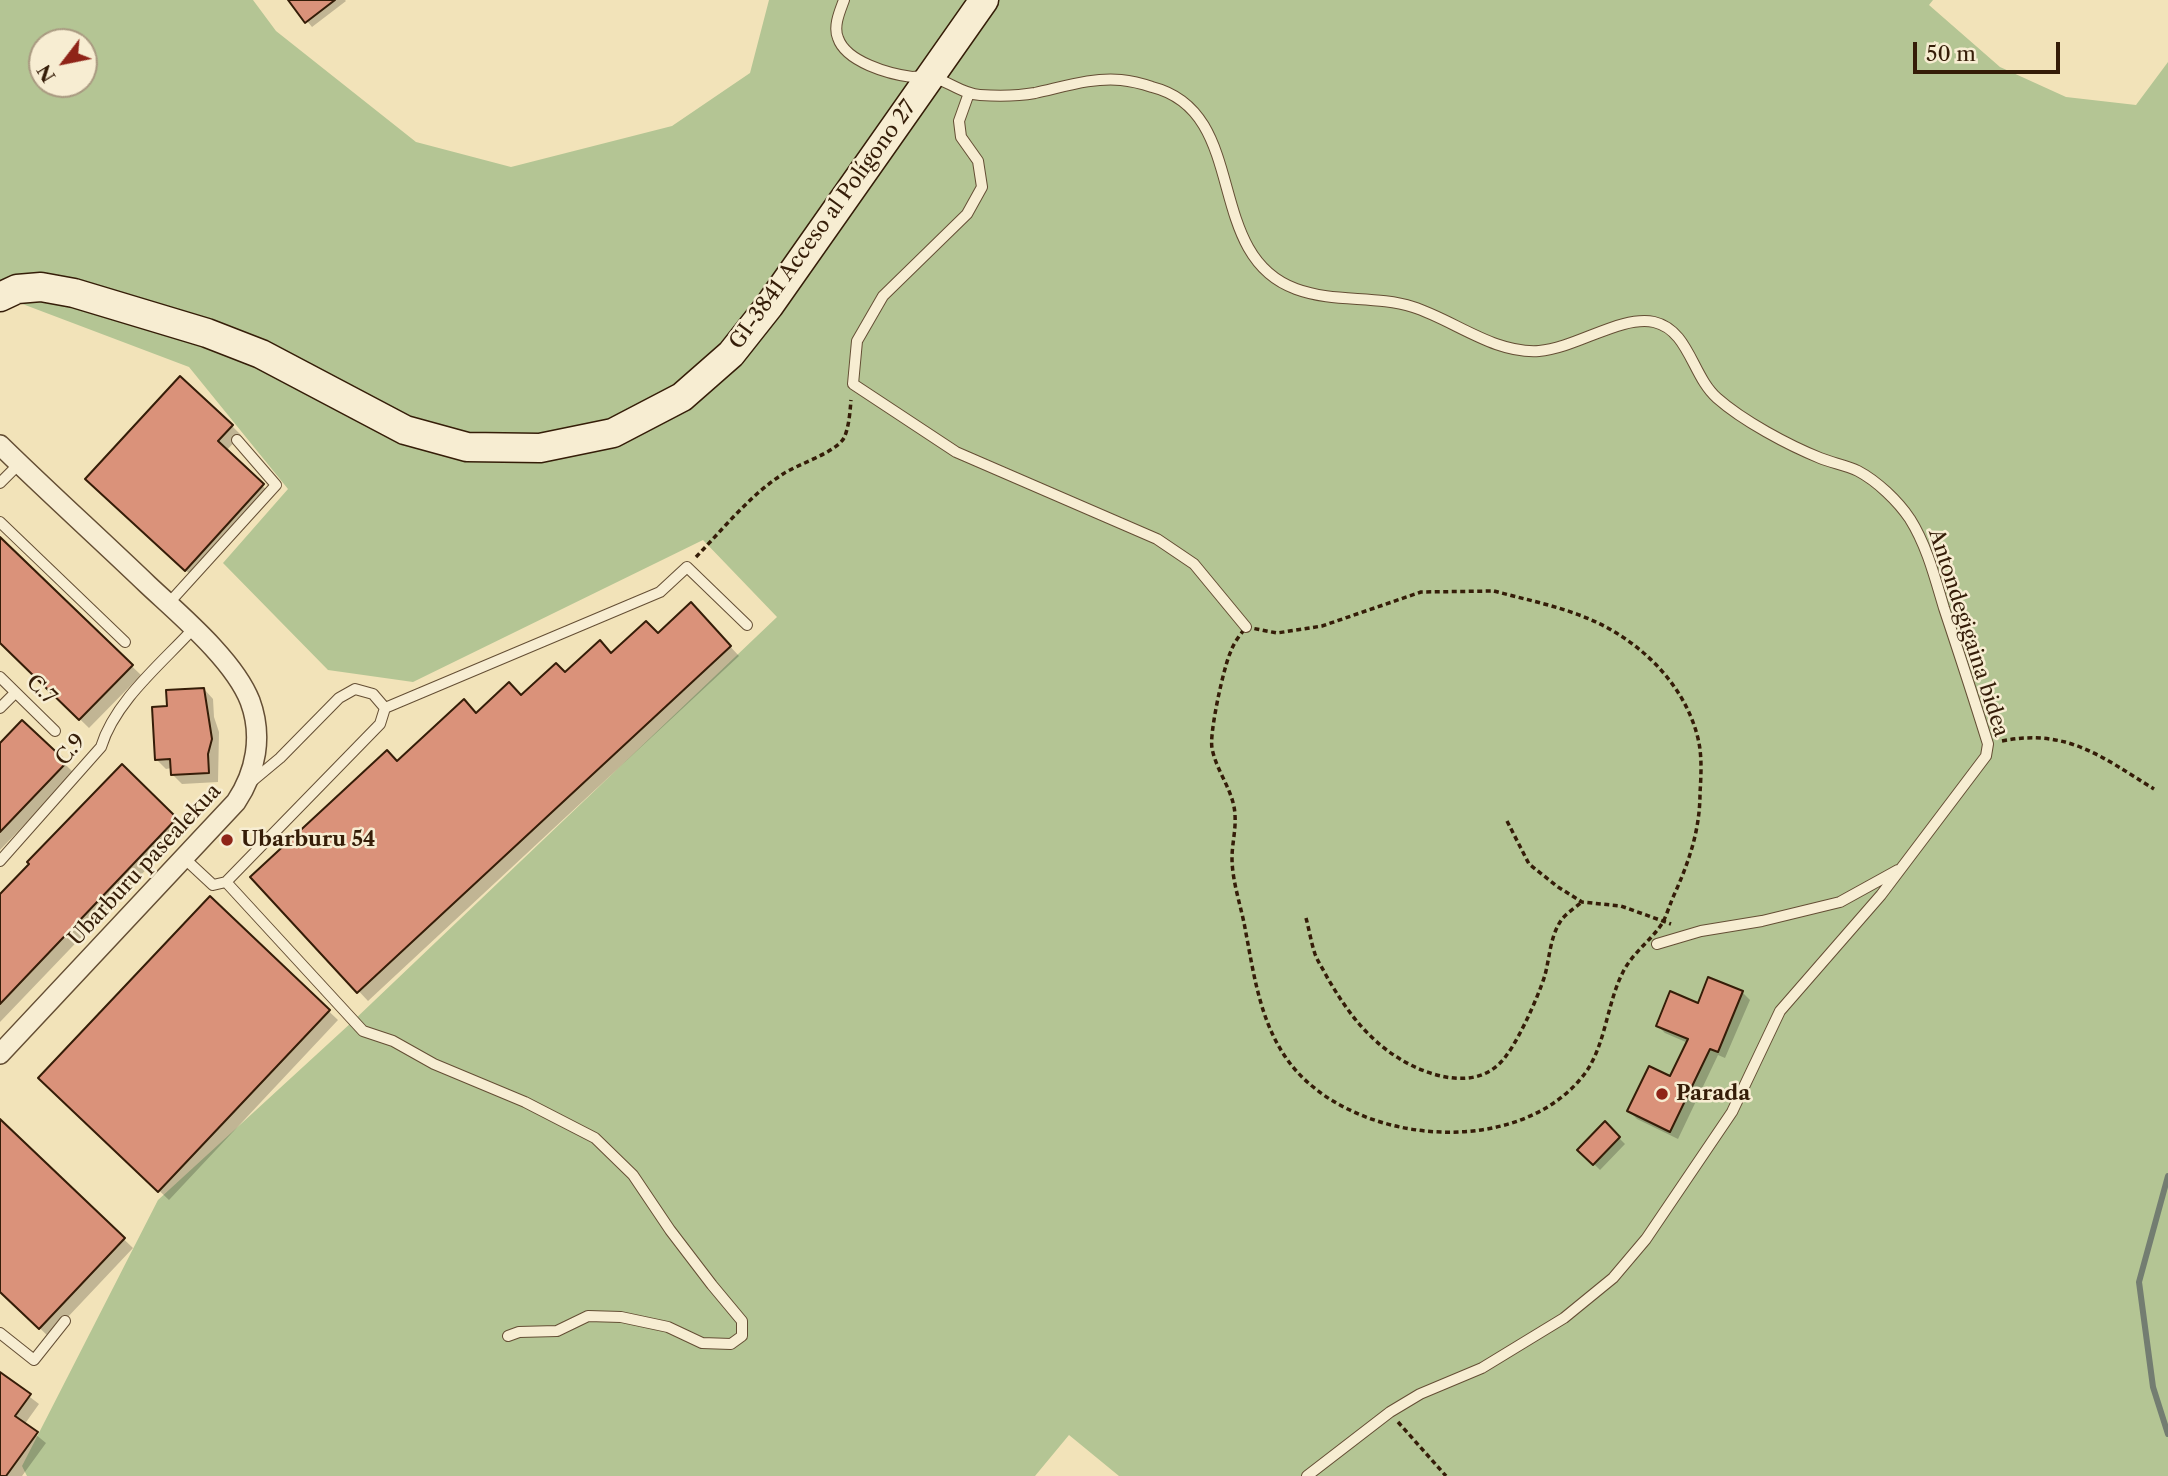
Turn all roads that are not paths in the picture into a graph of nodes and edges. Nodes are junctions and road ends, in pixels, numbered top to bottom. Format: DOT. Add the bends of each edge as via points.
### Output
graph roads {
  1 [pos="844,0"];
  2 [pos="984,0"];
  3 [pos="930,76"];
  4 [pos="969,93"];
  5 [pos="0,297"];
  6 [pos="237,440"];
  7 [pos="0,445"];
  8 [pos="19,464"];
  9 [pos="0,483"];
  10 [pos="0,522"];
  11 [pos="168,604"];
  12 [pos="747,625"];
  13 [pos="1246,627"];
  14 [pos="194,628"];
  15 [pos="125,642"];
  16 [pos="0,677"];
  17 [pos="15,693"];
  18 [pos="0,708"];
  19 [pos="385,708"];
  20 [pos="55,731"];
  21 [pos="247,785"];
  22 [pos="184,858"];
  23 [pos="0,862"];
  24 [pos="1901,868"];
  25 [pos="226,882"];
  26 [pos="1657,944"];
  27 [pos="0,1054"];
  28 [pos="65,1321"];
  29 [pos="0,1333"];
  30 [pos="508,1336"];
  31 [pos="1307,1476"];
  1 -- 3 [label="lane, Antondegigaina bidea" via="836,36 847,53 870,66 912,77"];
  2 -- 3 [label="main road, GI-3841 Acceso al Polígono 27"];
  3 -- 4 [label="lane, Antondegigaina bidea"];
  3 -- 5 [label="main road, GI-3841 Acceso al Polígono 27" via="731,354 682,397 612,433 540,448 467,447 405,430 261,354 207,333 41,287 18,289"];
  4 -- 13 [label="lane" via="959,121 961,137 978,161 982,187 967,214 883,296 857,341 853,384 956,452 1157,539 1194,564"];
  4 -- 24 [label="lane, Antondegigaina bidea" via="1029,94 1121,80 1158,88 1189,105 1208,129 1245,241 1264,268 1290,287 1322,298 1412,306 1508,347 1535,351 1565,347 1622,325 1649,321 1670,327 1718,399 1776,437 1859,471 1884,491 1909,519 1926,553 1988,744 1986,756"];
  6 -- 11 [label="lane" via="276,485"];
  7 -- 8 [label="street, Ubarburu pasealekua"];
  8 -- 9 [label="lane"];
  8 -- 11 [label="street, Ubarburu pasealekua"];
  10 -- 15 [label="lane"];
  11 -- 14 [label="street, Ubarburu pasealekua"];
  12 -- 19 [label="lane" via="687,567 660,592"];
  14 -- 21 [label="street, Ubarburu pasealekua" via="249,699 257,747"];
  14 -- 23 [label="lane, C.9" via="122,706 107,727 102,747"];
  16 -- 17 [label="lane, C.7"];
  17 -- 18 [label="lane"];
  17 -- 20 [label="lane, C.7"];
  19 -- 21 [label="lane" via="373,694 355,689 339,698"];
  19 -- 25 [label="lane" via="380,724"];
  21 -- 22 [label="street, Ubarburu pasealekua"];
  22 -- 25 [label="lane" via="213,885"];
  22 -- 27 [label="street, Ubarburu pasealekua"];
  24 -- 26 [label="lane" via="1840,902"];
  24 -- 31 [label="lane, Antondegigaina bidea" via="1780,1011 1732,1112 1646,1239 1613,1278 1564,1318 1482,1368 1390,1412"];
  25 -- 30 [label="lane" via="363,1031 525,1102 594,1138 633,1175 678,1241 743,1321 742,1336 731,1344 702,1343 668,1327 621,1317 588,1316 557,1331"];
  28 -- 29 [label="lane" via="34,1360"];
}
